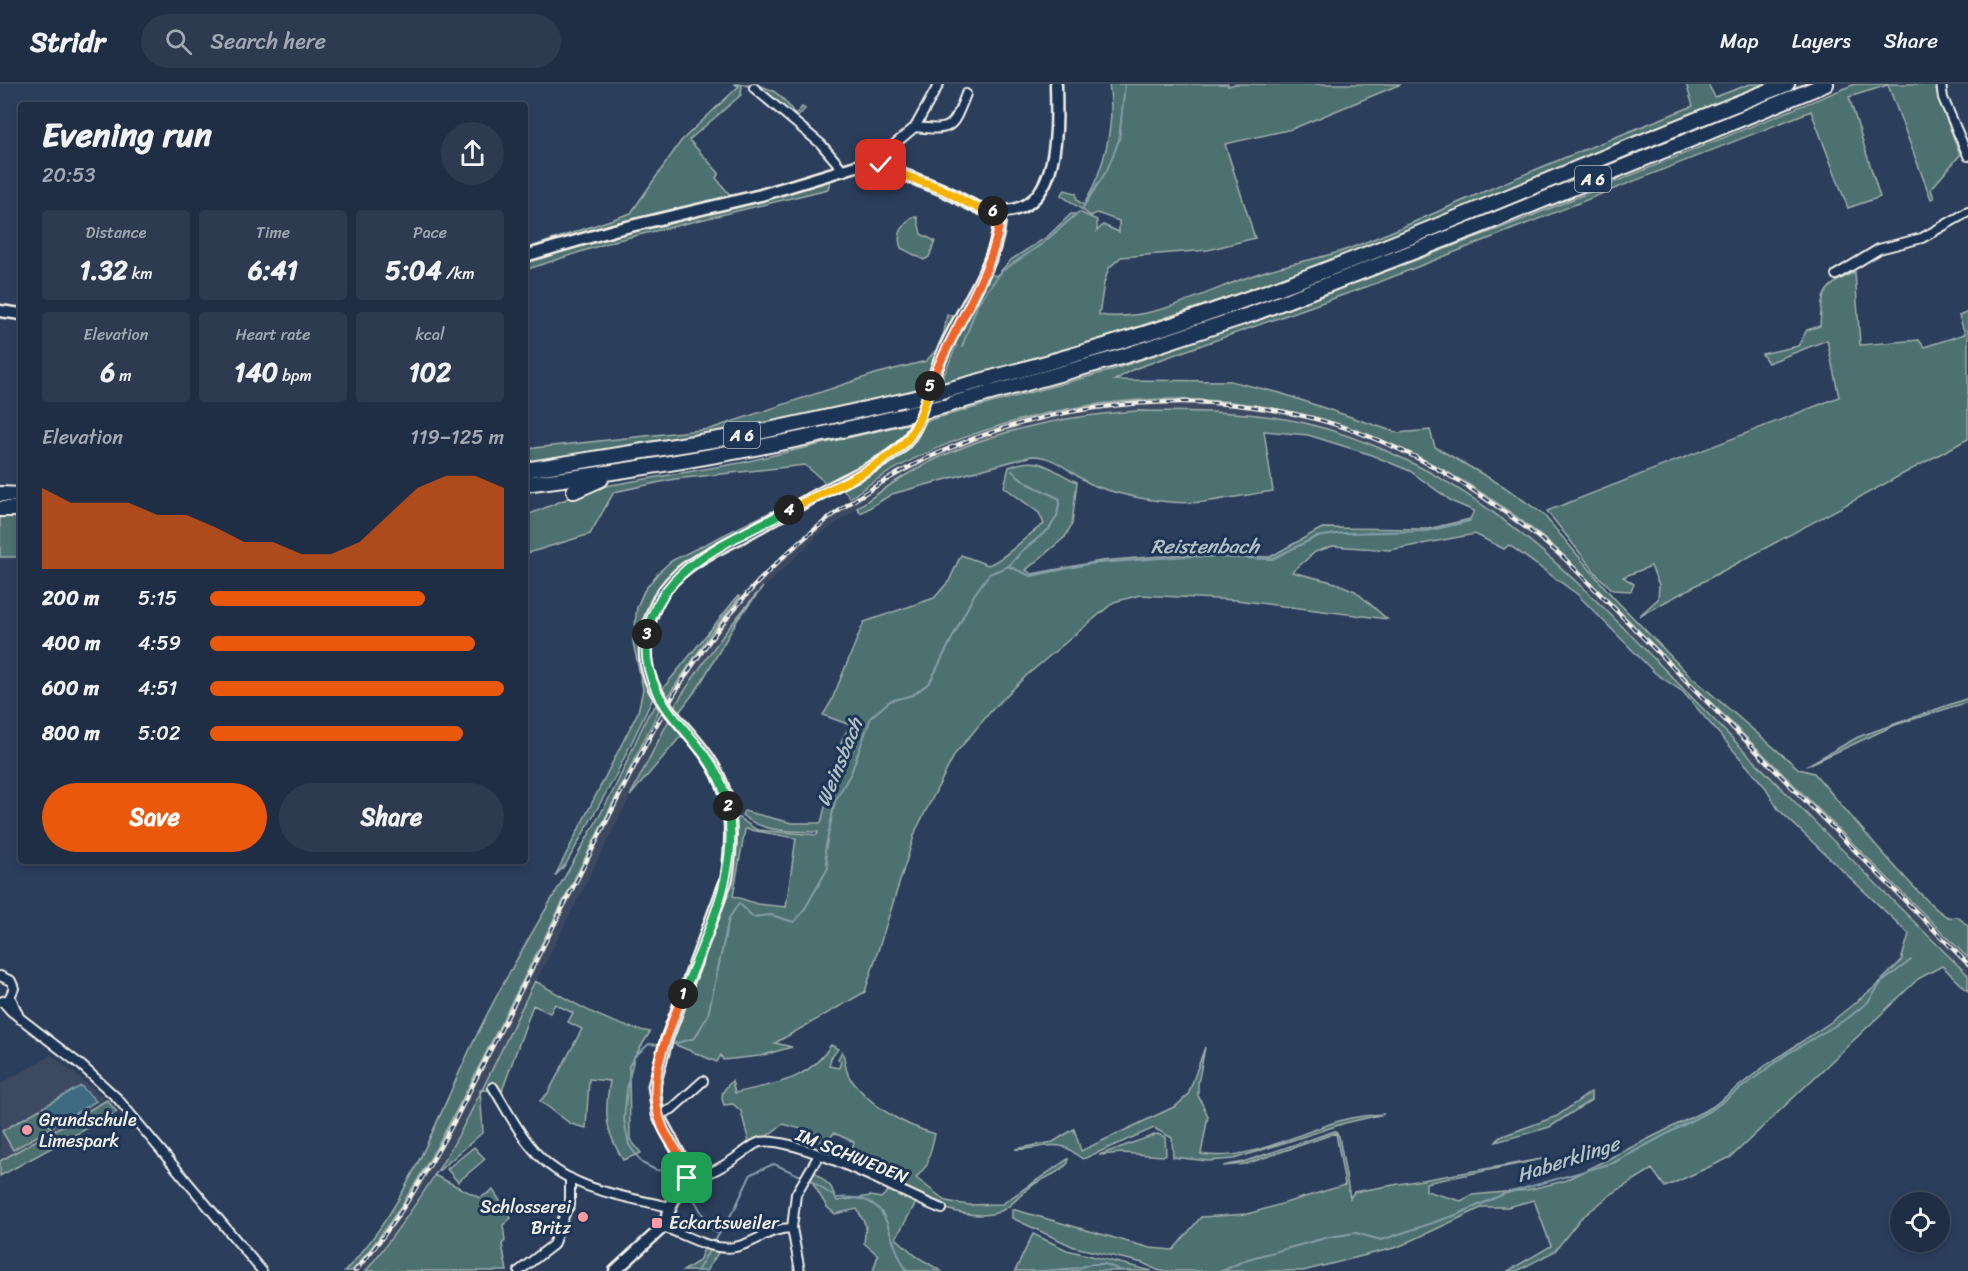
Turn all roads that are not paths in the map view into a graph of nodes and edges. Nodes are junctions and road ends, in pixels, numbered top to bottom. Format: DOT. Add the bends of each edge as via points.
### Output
graph roads {
  1 [pos="939,84"];
  2 [pos="1056,84"];
  3 [pos="1787,84"];
  4 [pos="1826,84"];
  5 [pos="1941,84"];
  6 [pos="754,88"];
  7 [pos="966,94"];
  8 [pos="915,128"];
  9 [pos="1968,156"];
  10 [pos="872,163"];
  11 [pos="844,171"];
  12 [pos="1000,211"];
  13 [pos="1968,212"];
  14 [pos="528,255"];
  15 [pos="1836,275"];
  16 [pos="0,311"];
  17 [pos="18,314"];
  18 [pos="528,470"];
  19 [pos="610,473"];
  20 [pos="528,484"];
  21 [pos="574,491"];
  22 [pos="0,494"];
  23 [pos="18,495"];
  24 [pos="0,509"];
  25 [pos="18,509"];
  26 [pos="1,974"];
  27 [pos="5,1001"];
  28 [pos="703,1081"];
  29 [pos="493,1087"];
  30 [pos="658,1114"];
  31 [pos="819,1155"];
  32 [pos="570,1178"];
  33 [pos="687,1178"];
  34 [pos="670,1207"];
  35 [pos="942,1209"];
  36 [pos="663,1227"];
  37 [pos="792,1227"];
  38 [pos="262,1271"];
  39 [pos="519,1271"];
  40 [pos="615,1271"];
  41 [pos="800,1271"];
  1 -- 8 [label="street"];
  2 -- 12 [label="street" via="1056,145 1048,179 1023,205"];
  3 -- 18 [label="highway, A 6, bridge" via="1248,299 1109,345 907,400 750,434"];
  4 -- 19 [label="highway, A 6, bridge" via="1482,225 1252,314 1124,356 898,417 772,445"];
  5 -- 9 [label="street" via="1943,98"];
  6 -- 11 [label="street" via="821,144"];
  7 -- 8 [label="street" via="951,126"];
  8 -- 10 [label="street"];
  10 -- 11 [label="street"];
  10 -- 12 [label="street" via="946,191 970,205"];
  11 -- 14 [label="street"];
  12 -- 30 [label="street" via="1000,226 981,282 945,349 910,436 871,466 685,570 660,597 650,621 646,651 649,677 661,702 702,750 725,791 731,834 727,878 662,1052 654,1086"];
  13 -- 15 [label="street" via="1922,238 1879,249"];
  16 -- 17 [label="street"];
  19 -- 20 [label="highway, A 6"];
  19 -- 21 [label="highway"];
  22 -- 23 [label="highway"];
  24 -- 25 [label="highway"];
  26 -- 27 [label="street" via="13,984"];
  27 -- 38 [label="street" via="20,1019 117,1098"];
  28 -- 30 [label="street" via="672,1109"];
  29 -- 32 [label="street" via="532,1149"];
  30 -- 33 [label="street" via="684,1163"];
  31 -- 33 [label="street, IM SCHWEDEN" via="774,1142 759,1142 703,1176"];
  31 -- 35 [label="street, IM SCHWEDEN"];
  31 -- 37 [label="street" via="796,1194"];
  32 -- 34 [label="street" via="613,1195"];
  32 -- 39 [label="street" via="570,1205 553,1245"];
  33 -- 34 [label="street"];
  34 -- 36 [label="street"];
  36 -- 37 [label="street" via="703,1242 734,1247 771,1230"];
  36 -- 40 [label="street"];
  37 -- 41 [label="street"];
}
